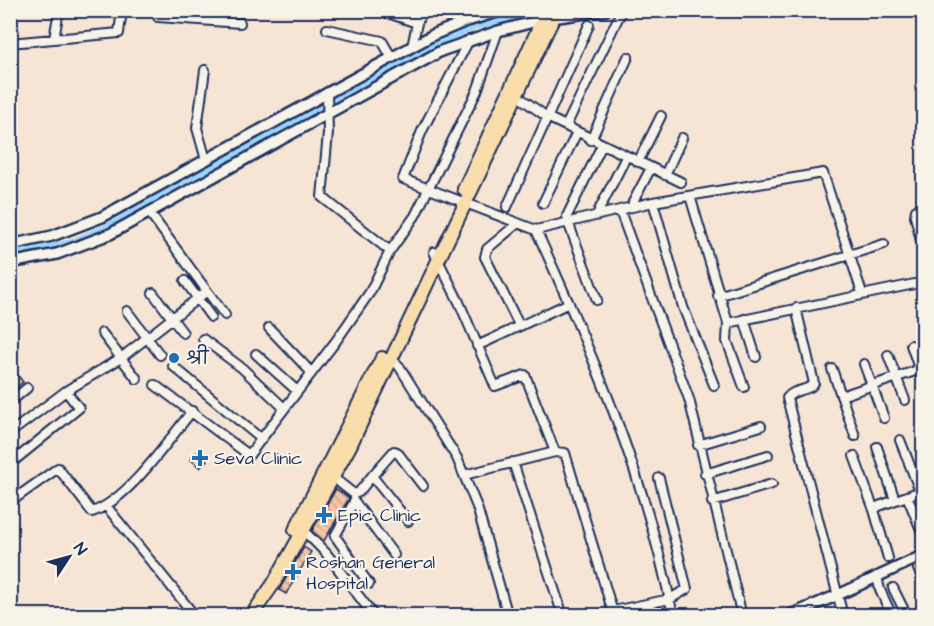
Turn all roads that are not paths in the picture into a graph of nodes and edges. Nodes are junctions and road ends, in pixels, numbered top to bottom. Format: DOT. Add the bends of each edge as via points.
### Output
graph roads {
  1 [pos="59,10"];
  2 [pos="122,10"];
  3 [pos="200,10"];
  4 [pos="380,10"];
  5 [pos="423,10"];
  6 [pos="504,10"];
  7 [pos="606,10"];
  8 [pos="622,10"];
  9 [pos="551,15"];
  10 [pos="158,17"];
  11 [pos="198,21"];
  12 [pos="240,23"];
  13 [pos="417,23"];
  14 [pos="589,25"];
  15 [pos="327,29"];
  16 [pos="498,31"];
  17 [pos="54,39"];
  18 [pos="470,39"];
  19 [pos="10,43"];
  20 [pos="412,47"];
  21 [pos="628,57"];
  22 [pos="392,58"];
  23 [pos="205,70"];
  24 [pos="327,93"];
  25 [pos="513,93"];
  26 [pos="327,115"];
  27 [pos="661,116"];
  28 [pos="548,117"];
  29 [pos="566,126"];
  30 [pos="577,132"];
  31 [pos="682,138"];
  32 [pos="591,140"];
  33 [pos="602,145"];
  34 [pos="626,157"];
  35 [pos="206,161"];
  36 [pos="638,162"];
  37 [pos="651,168"];
  38 [pos="665,175"];
  39 [pos="215,176"];
  40 [pos="681,182"];
  41 [pos="429,188"];
  42 [pos="690,196"];
  43 [pos="462,201"];
  44 [pos="633,202"];
  45 [pos="653,202"];
  46 [pos="543,203"];
  47 [pos="924,206"];
  48 [pos="507,207"];
  49 [pos="599,210"];
  50 [pos="620,211"];
  51 [pos="149,212"];
  52 [pos="567,219"];
  53 [pos="518,223"];
  54 [pos="536,230"];
  55 [pos="884,244"];
  56 [pos="10,245"];
  57 [pos="390,251"];
  58 [pos="924,253"];
  59 [pos="851,255"];
  60 [pos="437,256"];
  61 [pos="10,263"];
  62 [pos="185,281"];
  63 [pos="924,282"];
  64 [pos="207,291"];
  65 [pos="153,293"];
  66 [pos="862,293"];
  67 [pos="718,296"];
  68 [pos="198,298"];
  69 [pos="597,300"];
  70 [pos="569,303"];
  71 [pos="796,308"];
  72 [pos="127,311"];
  73 [pos="225,315"];
  74 [pos="212,317"];
  75 [pos="171,318"];
  76 [pos="744,319"];
  77 [pos="728,323"];
  78 [pos="519,325"];
  79 [pos="268,328"];
  80 [pos="102,333"];
  81 [pos="183,333"];
  82 [pos="147,337"];
  83 [pos="203,339"];
  84 [pos="911,345"];
  85 [pos="477,346"];
  86 [pos="256,354"];
  87 [pos="160,355"];
  88 [pos="888,355"];
  89 [pos="387,356"];
  90 [pos="756,357"];
  91 [pos="121,358"];
  92 [pos="864,364"];
  93 [pos="173,366"];
  94 [pos="921,368"];
  95 [pos="832,369"];
  96 [pos="310,371"];
  97 [pos="897,378"];
  98 [pos="137,379"];
  99 [pos="924,383"];
  100 [pos="155,385"];
  101 [pos="714,385"];
  102 [pos="872,386"];
  103 [pos="744,387"];
  104 [pos="27,388"];
  105 [pos="296,390"];
  106 [pos="66,391"];
  107 [pos="841,396"];
  108 [pos="905,400"];
  109 [pos="10,402"];
  110 [pos="284,407"];
  111 [pos="192,411"];
  112 [pos="884,418"];
  113 [pos="761,426"];
  114 [pos="10,433"];
  115 [pos="855,436"];
  116 [pos="260,438"];
  117 [pos="900,440"];
  118 [pos="698,445"];
  119 [pos="877,447"];
  120 [pos="555,452"];
  121 [pos="768,455"];
  122 [pos="854,456"];
  123 [pos="513,462"];
  124 [pos="10,464"];
  125 [pos="329,474"];
  126 [pos="705,474"];
  127 [pos="464,475"];
  128 [pos="372,476"];
  129 [pos="659,478"];
  130 [pos="772,484"];
  131 [pos="423,486"];
  132 [pos="922,490"];
  133 [pos="354,494"];
  134 [pos="907,496"];
  135 [pos="895,500"];
  136 [pos="10,502"];
  137 [pos="712,502"];
  138 [pos="353,504"];
  139 [pos="107,507"];
  140 [pos="874,510"];
  141 [pos="408,521"];
  142 [pos="300,528"];
  143 [pos="924,537"];
  144 [pos="394,555"];
  145 [pos="924,555"];
  146 [pos="888,558"];
  147 [pos="918,569"];
  148 [pos="878,576"];
  149 [pos="924,580"];
  150 [pos="369,584"];
  151 [pos="893,588"];
  152 [pos="838,595"];
  153 [pos="670,599"];
  154 [pos="613,613"];
  155 [pos="195,615"];
  156 [pos="243,615"];
  157 [pos="251,615"];
  158 [pos="374,615"];
  159 [pos="508,615"];
  160 [pos="563,615"];
  161 [pos="673,615"];
  162 [pos="742,615"];
  163 [pos="788,615"];
  164 [pos="843,615"];
  165 [pos="892,615"];
  166 [pos="906,615"];
  1 -- 17 [label="street"];
  2 -- 17 [label="street" via="119,33"];
  3 -- 11 [label="street"];
  4 -- 13 [label="street"];
  5 -- 13 [label="street"];
  6 -- 20 [label="street" via="464,22"];
  7 -- 9 [label="street"];
  8 -- 29 [label="street"];
  9 -- 16 [label="street"];
  9 -- 25 [label="main road"];
  10 -- 11 [label="street"];
  11 -- 12 [label="street"];
  13 -- 20 [label="street"];
  14 -- 28 [label="street"];
  15 -- 22 [label="street" via="382,41"];
  16 -- 18 [label="street"];
  16 -- 41 [label="street" via="477,91"];
  17 -- 19 [label="street"];
  18 -- 26 [label="street" via="441,51"];
  18 -- 41 [label="street" via="422,131 403,179"];
  20 -- 22 [label="street"];
  21 -- 32 [label="street"];
  22 -- 24 [label="street"];
  23 -- 35 [label="street" via="197,128"];
  24 -- 26 [label="street"];
  24 -- 35 [label="street"];
  25 -- 28 [label="street"];
  25 -- 43 [label="main road"];
  26 -- 39 [label="street"];
  26 -- 57 [label="street" via="322,196"];
  27 -- 36 [label="street"];
  28 -- 29 [label="street"];
  28 -- 48 [label="street"];
  29 -- 30 [label="street"];
  30 -- 32 [label="street"];
  30 -- 46 [label="street"];
  31 -- 38 [label="street"];
  32 -- 33 [label="street"];
  33 -- 34 [label="street"];
  33 -- 52 [label="street"];
  34 -- 36 [label="street"];
  34 -- 49 [label="street"];
  35 -- 39 [label="street"];
  35 -- 56 [label="street" via="79,227"];
  36 -- 37 [label="street"];
  37 -- 38 [label="street"];
  37 -- 44 [label="street"];
  38 -- 40 [label="street"];
  39 -- 51 [label="street"];
  41 -- 43 [label="street"];
  41 -- 57 [label="street"];
  42 -- 45 [label="street"];
  42 -- 59 [label="street" via="823,173"];
  42 -- 67 [label="street"];
  43 -- 53 [label="street"];
  43 -- 60 [label="main road"];
  45 -- 50 [label="street"];
  45 -- 101 [label="street" via="683,308"];
  47 -- 58 [label="street" via="916,210 915,216"];
  50 -- 52 [label="street"];
  50 -- 118 [label="street" via="689,399"];
  51 -- 61 [label="street" via="85,244"];
  51 -- 64 [label="street"];
  52 -- 54 [label="street"];
  52 -- 69 [label="street"];
  53 -- 54 [label="street"];
  53 -- 78 [label="street" via="487,249 485,257"];
  54 -- 70 [label="street"];
  55 -- 59 [label="street"];
  57 -- 96 [label="street" via="370,292"];
  59 -- 66 [label="street"];
  59 -- 67 [label="street"];
  60 -- 85 [label="street"];
  60 -- 89 [label="main road"];
  62 -- 68 [label="street"];
  63 -- 66 [label="street"];
  64 -- 68 [label="street"];
  64 -- 73 [label="street"];
  65 -- 75 [label="street"];
  66 -- 71 [label="street"];
  67 -- 77 [label="street"];
  68 -- 74 [label="street"];
  68 -- 75 [label="street"];
  70 -- 78 [label="street"];
  70 -- 153 [label="street" via="632,459"];
  71 -- 76 [label="street"];
  71 -- 152 [label="street" via="814,383 787,398"];
  72 -- 82 [label="street"];
  75 -- 81 [label="street"];
  75 -- 82 [label="street"];
  76 -- 77 [label="street"];
  76 -- 90 [label="street"];
  77 -- 103 [label="street" via="727,341"];
  78 -- 85 [label="street"];
  79 -- 96 [label="street"];
  80 -- 91 [label="street"];
  82 -- 87 [label="street"];
  82 -- 91 [label="street"];
  83 -- 110 [label="street"];
  84 -- 94 [label="street"];
  85 -- 120 [label="street" via="495,386 525,375"];
  86 -- 105 [label="street"];
  88 -- 97 [label="street"];
  89 -- 125 [label="main road"];
  89 -- 127 [label="street" via="399,366"];
  91 -- 98 [label="street"];
  91 -- 106 [label="street"];
  92 -- 102 [label="street"];
  93 -- 116 [label="street"];
  94 -- 97 [label="street"];
  94 -- 99 [label="street"];
  95 -- 107 [label="street"];
  96 -- 105 [label="street"];
  97 -- 102 [label="street"];
  97 -- 108 [label="street"];
  100 -- 111 [label="street"];
  102 -- 107 [label="street"];
  102 -- 112 [label="street"];
  104 -- 109 [label="street"];
  105 -- 110 [label="street"];
  106 -- 114 [label="street"];
  106 -- 124 [label="street" via="79,408"];
  107 -- 115 [label="street"];
  110 -- 116 [label="street"];
  111 -- 116 [label="street" via="249,455"];
  111 -- 139 [label="street" via="141,474"];
  113 -- 118 [label="street"];
  117 -- 132 [label="street"];
  118 -- 126 [label="street"];
  119 -- 135 [label="street"];
  120 -- 123 [label="street"];
  120 -- 154 [label="street" via="565,453"];
  121 -- 126 [label="street"];
  122 -- 140 [label="street"];
  123 -- 127 [label="street"];
  123 -- 160 [label="street"];
  125 -- 133 [label="street"];
  125 -- 142 [label="main road"];
  126 -- 137 [label="street"];
  127 -- 159 [label="street"];
  128 -- 131 [label="street" via="393,451"];
  128 -- 133 [label="street"];
  128 -- 141 [label="street"];
  129 -- 153 [label="street" via="687,586"];
  130 -- 137 [label="street"];
  132 -- 134 [label="street"];
  133 -- 138 [label="street"];
  134 -- 135 [label="street"];
  134 -- 143 [label="street"];
  135 -- 140 [label="street"];
  136 -- 139 [label="street" via="57,468 92,512"];
  137 -- 162 [label="street"];
  138 -- 144 [label="street"];
  138 -- 150 [label="street" via="335,536"];
  139 -- 155 [label="street"];
  140 -- 146 [label="street"];
  142 -- 156 [label="main road"];
  142 -- 157 [label="main road" via="274,583"];
  142 -- 158 [label="street" via="326,553"];
  145 -- 148 [label="street"];
  147 -- 149 [label="street"];
  148 -- 152 [label="street"];
  148 -- 165 [label="street"];
  151 -- 166 [label="street"];
  152 -- 163 [label="street"];
  152 -- 164 [label="street"];
  153 -- 154 [label="street"];
  153 -- 161 [label="street"];
}
